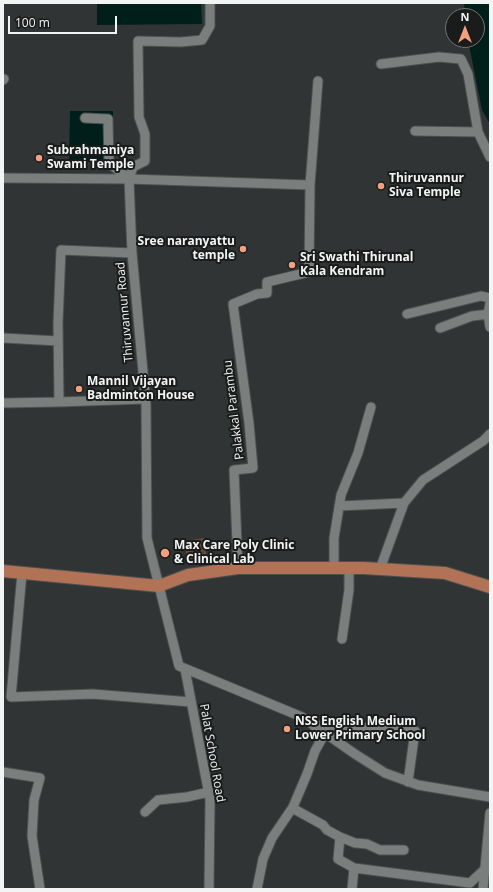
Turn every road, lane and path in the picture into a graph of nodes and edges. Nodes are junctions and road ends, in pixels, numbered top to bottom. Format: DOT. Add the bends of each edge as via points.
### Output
graph roads {
  1 [pos="210,3"];
  2 [pos="381,64"];
  3 [pos="318,81"];
  4 [pos="85,118"];
  5 [pos="414,131"];
  6 [pos="478,132"];
  7 [pos="490,158"];
  8 [pos="3,178"];
  9 [pos="129,179"];
  10 [pos="310,185"];
  11 [pos="132,253"];
  12 [pos="490,298"];
  13 [pos="490,303"];
  14 [pos="408,314"];
  15 [pos="489,314"];
  16 [pos="490,327"];
  17 [pos="440,328"];
  18 [pos="3,338"];
  19 [pos="58,340"];
  20 [pos="145,399"];
  21 [pos="59,402"];
  22 [pos="3,403"];
  23 [pos="371,407"];
  24 [pos="490,434"];
  25 [pos="404,503"];
  26 [pos="339,506"];
  27 [pos="238,568"];
  28 [pos="334,568"];
  29 [pos="349,568"];
  30 [pos="380,568"];
  31 [pos="3,571"];
  32 [pos="22,573"];
  33 [pos="159,586"];
  34 [pos="490,587"];
  35 [pos="342,639"];
  36 [pos="185,669"];
  37 [pos="191,702"];
  38 [pos="314,726"];
  39 [pos="325,733"];
  40 [pos="3,772"];
  41 [pos="408,782"];
  42 [pos="209,792"];
  43 [pos="490,797"];
  44 [pos="293,807"];
  45 [pos="145,812"];
  46 [pos="490,813"];
  47 [pos="340,837"];
  48 [pos="404,850"];
  49 [pos="354,868"];
  50 [pos="487,869"];
  51 [pos="40,889"];
  52 [pos="209,889"];
  53 [pos="257,889"];
  54 [pos="352,889"];
  55 [pos="483,889"];
  1 -- 9 [label="street" via="210,26 202,40 138,41 139,117 145,134 145,161 133,167"];
  2 -- 6 [label="street" via="440,57 461,59 468,74"];
  3 -- 10 [label="street"];
  4 -- 9 [label="street" via="108,118 108,163"];
  5 -- 6 [label="street"];
  6 -- 7 [label="street"];
  8 -- 9 [label="street"];
  9 -- 10 [label="street"];
  9 -- 11 [label="street, Thiruvannur Road"];
  10 -- 27 [label="street, Palakkal Parambu" via="309,272 267,282 267,293 257,294 233,304 253,468 234,470"];
  11 -- 19 [label="street" via="61,250"];
  11 -- 20 [label="street, Thiruvannur Road"];
  12 -- 14 [label="street" via="481,296"];
  13 -- 15 [label="street"];
  15 -- 16 [label="street"];
  15 -- 17 [label="street" via="472,316"];
  18 -- 19 [label="street"];
  19 -- 21 [label="street"];
  20 -- 21 [label="street"];
  20 -- 33 [label="street, Thiruvannur Road" via="147,538"];
  21 -- 22 [label="street"];
  23 -- 26 [label="street"];
  24 -- 25 [label="street" via="423,480"];
  25 -- 26 [label="street"];
  25 -- 30 [label="street"];
  26 -- 28 [label="street" via="334,538"];
  27 -- 28 [label="main road"];
  27 -- 33 [label="main road" via="188,575"];
  28 -- 29 [label="main road"];
  29 -- 30 [label="main road"];
  29 -- 35 [label="street" via="349,590"];
  30 -- 34 [label="main road" via="445,573"];
  31 -- 32 [label="main road"];
  32 -- 33 [label="main road"];
  32 -- 37 [label="street" via="11,697 93,694"];
  33 -- 36 [label="street, Palat School Road" via="179,666"];
  36 -- 37 [label="street, Palat School Road"];
  36 -- 38 [label="street" via="302,717"];
  37 -- 42 [label="street, Palat School Road"];
  38 -- 39 [label="street"];
  38 -- 41 [label="street" via="327,724 414,731"];
  39 -- 41 [label="street" via="385,773"];
  39 -- 44 [label="street" via="315,751"];
  40 -- 51 [label="street" via="40,778 34,800 32,836"];
  41 -- 43 [label="street"];
  42 -- 45 [label="street" via="158,800"];
  42 -- 52 [label="street, Palat School Road"];
  44 -- 47 [label="street"];
  44 -- 53 [label="street" via="272,838 263,860"];
  46 -- 50 [label="street"];
  47 -- 48 [label="street" via="380,850"];
  47 -- 49 [label="street" via="338,859"];
  49 -- 50 [label="street" via="470,883"];
  49 -- 54 [label="street"];
  50 -- 55 [label="street"];
}
